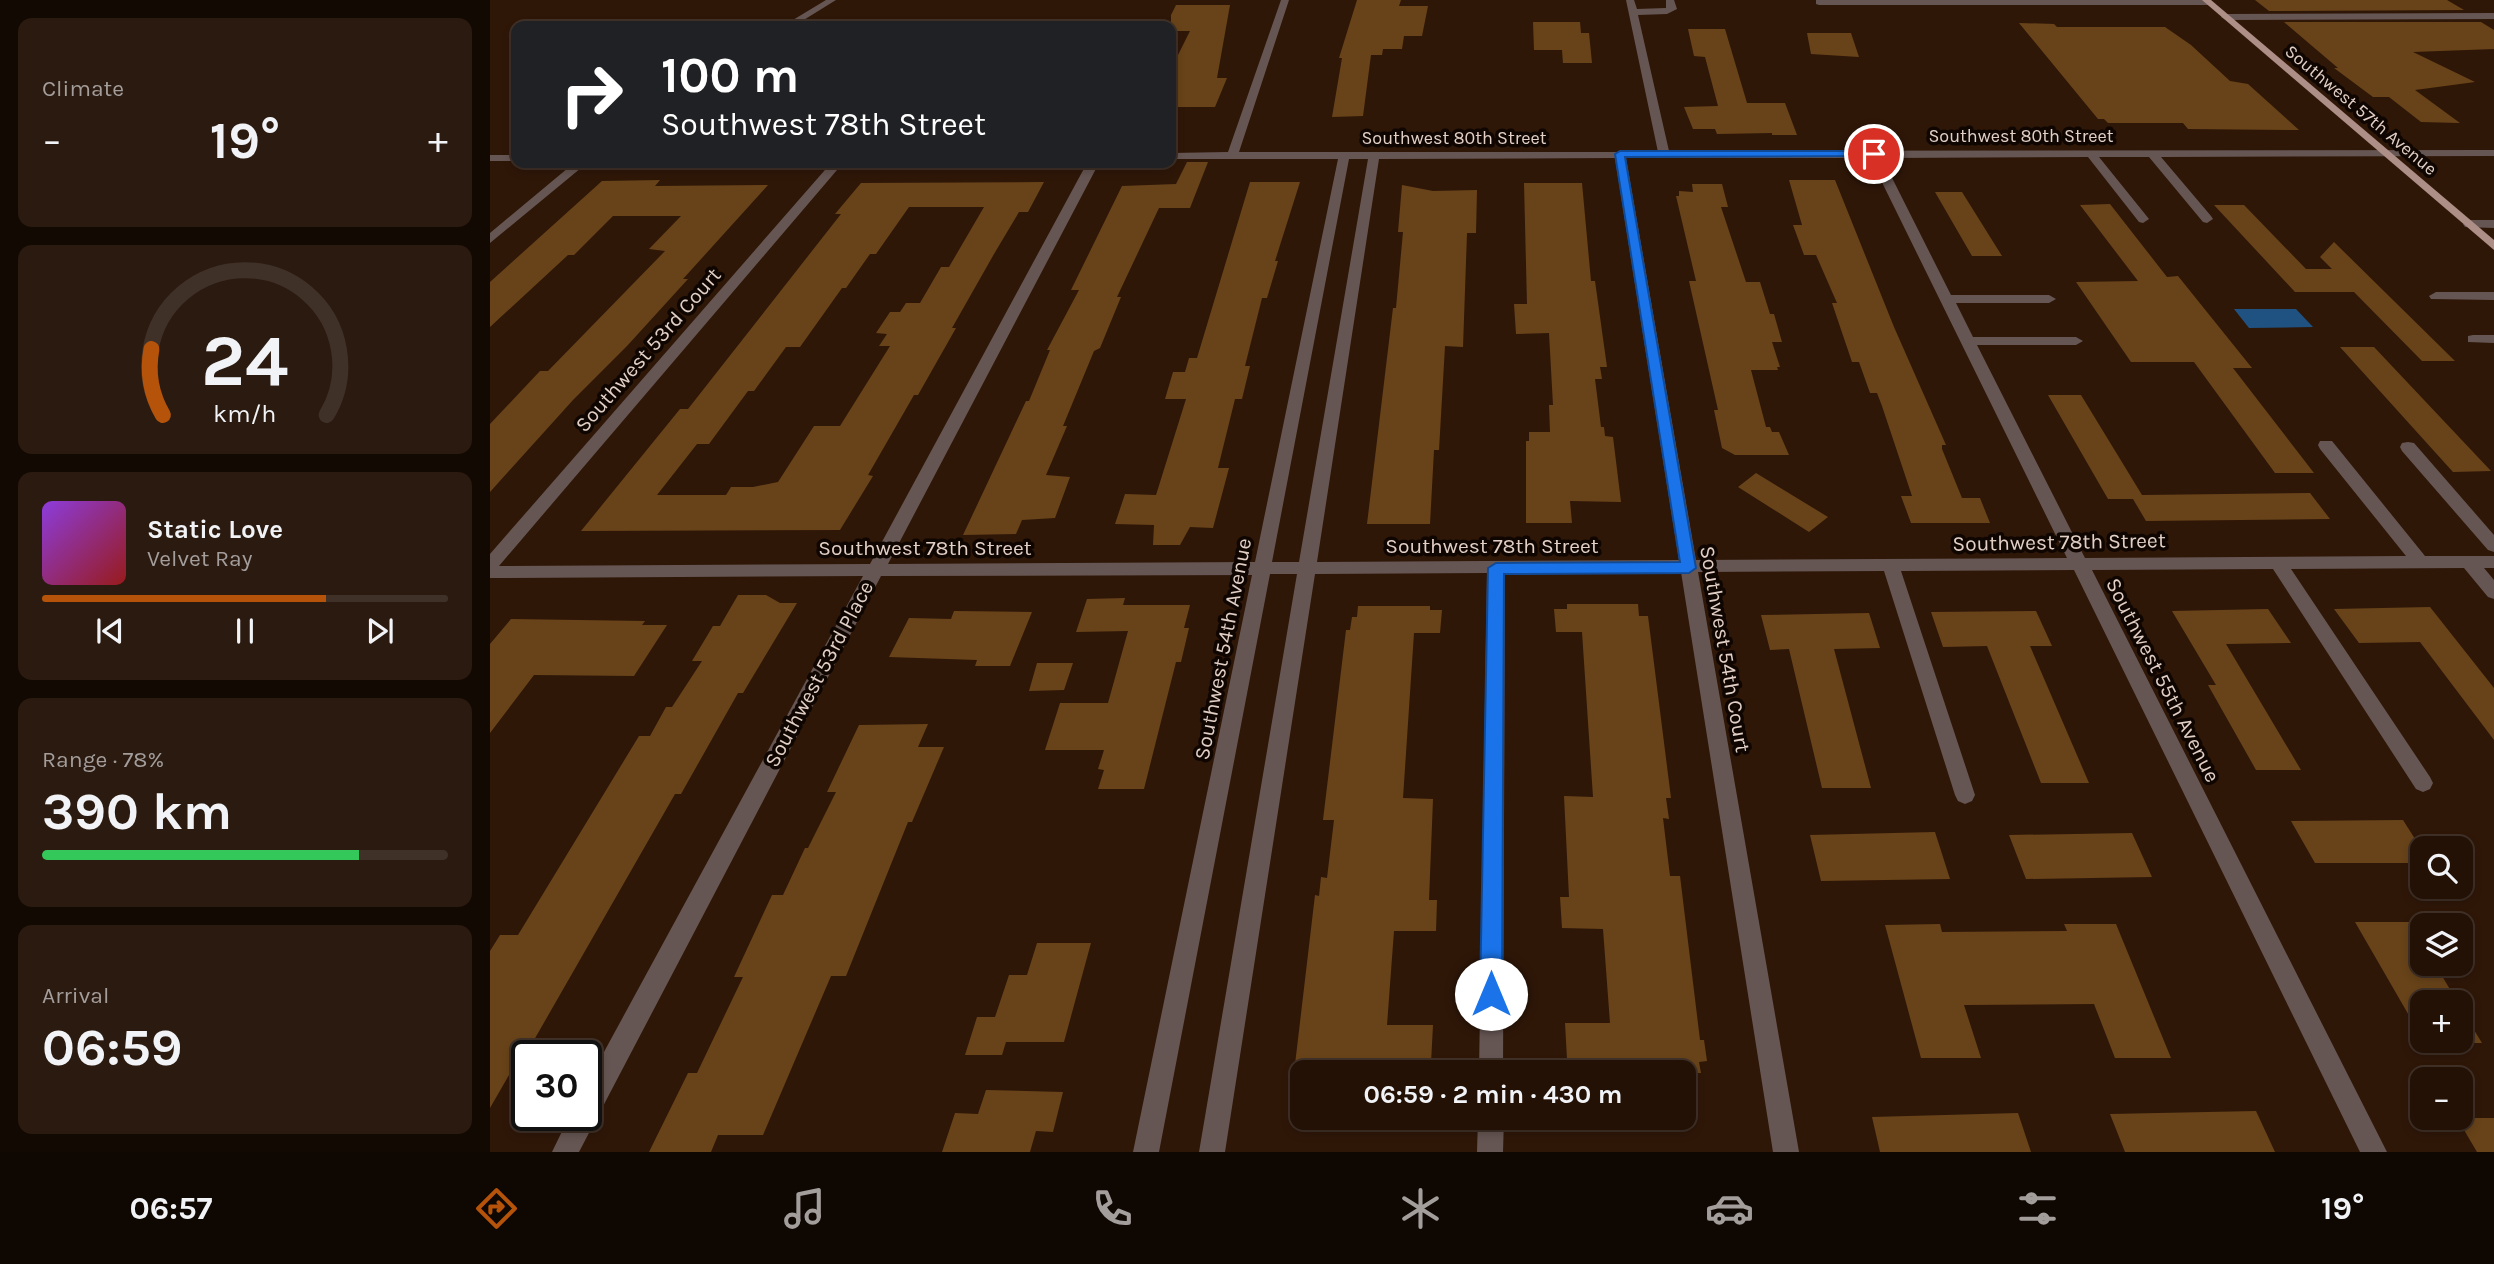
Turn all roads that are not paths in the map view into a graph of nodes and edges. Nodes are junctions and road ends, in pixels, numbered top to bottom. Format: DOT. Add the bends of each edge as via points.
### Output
graph roads {
  1 [pos="832,0"];
  2 [pos="1285,0"];
  3 [pos="1630,0"];
  4 [pos="1670,0"];
  5 [pos="2207,1"];
  6 [pos="1819,2"];
  7 [pos="1633,12"];
  8 [pos="2494,16"];
  9 [pos="2226,18"];
  10 [pos="796,21"];
  11 [pos="2090,153"];
  12 [pos="2151,153"];
  13 [pos="2384,153"];
  14 [pos="2494,153"];
  15 [pos="1620,154"];
  16 [pos="1664,154"];
  17 [pos="1874,154"];
  18 [pos="1176,156"];
  19 [pos="1232,156"];
  20 [pos="1344,156"];
  21 [pos="1374,156"];
  22 [pos="490,158"];
  23 [pos="511,158"];
  24 [pos="575,168"];
  25 [pos="834,168"];
  26 [pos="1090,168"];
  27 [pos="2143,219"];
  28 [pos="2207,219"];
  29 [pos="2469,224"];
  30 [pos="2494,224"];
  31 [pos="490,239"];
  32 [pos="2494,246"];
  33 [pos="2436,296"];
  34 [pos="2494,296"];
  35 [pos="1946,299"];
  36 [pos="2049,299"];
  37 [pos="2473,338"];
  38 [pos="2494,339"];
  39 [pos="1967,341"];
  40 [pos="2076,341"];
  41 [pos="2326,445"];
  42 [pos="2408,447"];
  43 [pos="2494,545"];
  44 [pos="2277,562"];
  45 [pos="2420,562"];
  46 [pos="2469,562"];
  47 [pos="2494,562"];
  48 [pos="490,565"];
  49 [pos="2079,565"];
  50 [pos="1891,566"];
  51 [pos="1496,568"];
  52 [pos="1689,568"];
  53 [pos="1263,569"];
  54 [pos="1306,569"];
  55 [pos="874,571"];
  56 [pos="490,572"];
  57 [pos="2494,592"];
  58 [pos="2423,783"];
  59 [pos="1965,795"];
  60 [pos="1491,1060"];
  61 [pos="602,1081"];
  62 [pos="1490,1130"];
  63 [pos="576,1131"];
  64 [pos="565,1152"];
  65 [pos="1146,1152"];
  66 [pos="1212,1152"];
  67 [pos="1490,1152"];
  68 [pos="1786,1152"];
  69 [pos="2374,1152"];
  1 -- 10 [label="street"];
  2 -- 19 [label="street"];
  3 -- 7 [label="street"];
  4 -- 7 [label="street" via="1672,9 1668,11"];
  5 -- 6 [label="street"];
  5 -- 9 [label="main road, Southwest 57th Avenue"];
  7 -- 16 [label="street"];
  8 -- 9 [label="street"];
  9 -- 13 [label="main road, Southwest 57th Avenue"];
  11 -- 12 [label="street, Southwest 80th Street"];
  11 -- 17 [label="street, Southwest 80th Street"];
  11 -- 27 [label="street"];
  12 -- 13 [label="street, Southwest 80th Street"];
  12 -- 28 [label="street"];
  13 -- 14 [label="street, Southwest 80th Street"];
  13 -- 29 [label="main road, Southwest 57th Avenue"];
  15 -- 16 [label="street, Southwest 80th Street"];
  15 -- 21 [label="street, Southwest 80th Street"];
  15 -- 52 [label="street, Southwest 54th Court"];
  16 -- 17 [label="street, Southwest 80th Street"];
  17 -- 35 [label="street, Southwest 55th Avenue"];
  18 -- 19 [label="street, Southwest 80th Street"];
  19 -- 20 [label="street, Southwest 80th Street"];
  20 -- 21 [label="street, Southwest 80th Street"];
  20 -- 53 [label="street, Southwest 54th Avenue"];
  21 -- 54 [label="street"];
  22 -- 23 [label="street"];
  24 -- 31 [label="street"];
  25 -- 48 [label="street, Southwest 53rd Court"];
  26 -- 55 [label="street, Southwest 53rd Place"];
  29 -- 30 [label="street"];
  29 -- 32 [label="main road, Southwest 57th Avenue"];
  33 -- 34 [label="street"];
  35 -- 36 [label="street"];
  35 -- 39 [label="street, Southwest 55th Avenue"];
  37 -- 38 [label="street"];
  39 -- 40 [label="street"];
  39 -- 49 [label="street, Southwest 55th Avenue"];
  41 -- 45 [label="street"];
  42 -- 43 [label="street"];
  44 -- 45 [label="street, Southwest 78th Street"];
  44 -- 49 [label="street, Southwest 78th Street"];
  44 -- 58 [label="street"];
  45 -- 46 [label="street, Southwest 78th Street"];
  46 -- 47 [label="street, Southwest 78th Street"];
  46 -- 57 [label="street"];
  49 -- 50 [label="street, Southwest 78th Street"];
  49 -- 69 [label="street, Southwest 55th Avenue"];
  50 -- 52 [label="street, Southwest 78th Street"];
  50 -- 59 [label="street"];
  51 -- 52 [label="street, Southwest 78th Street"];
  51 -- 54 [label="street, Southwest 78th Street"];
  51 -- 60 [label="street"];
  52 -- 68 [label="street, Southwest 54th Court"];
  53 -- 54 [label="street, Southwest 78th Street"];
  53 -- 55 [label="street, Southwest 78th Street"];
  53 -- 65 [label="street, Southwest 54th Avenue"];
  54 -- 66 [label="street"];
  55 -- 56 [label="street, Southwest 78th Street"];
  55 -- 61 [label="street, Southwest 53rd Place"];
  62 -- 67 [label="street"];
  63 -- 64 [label="street, Southwest 53rd Place"];
}
